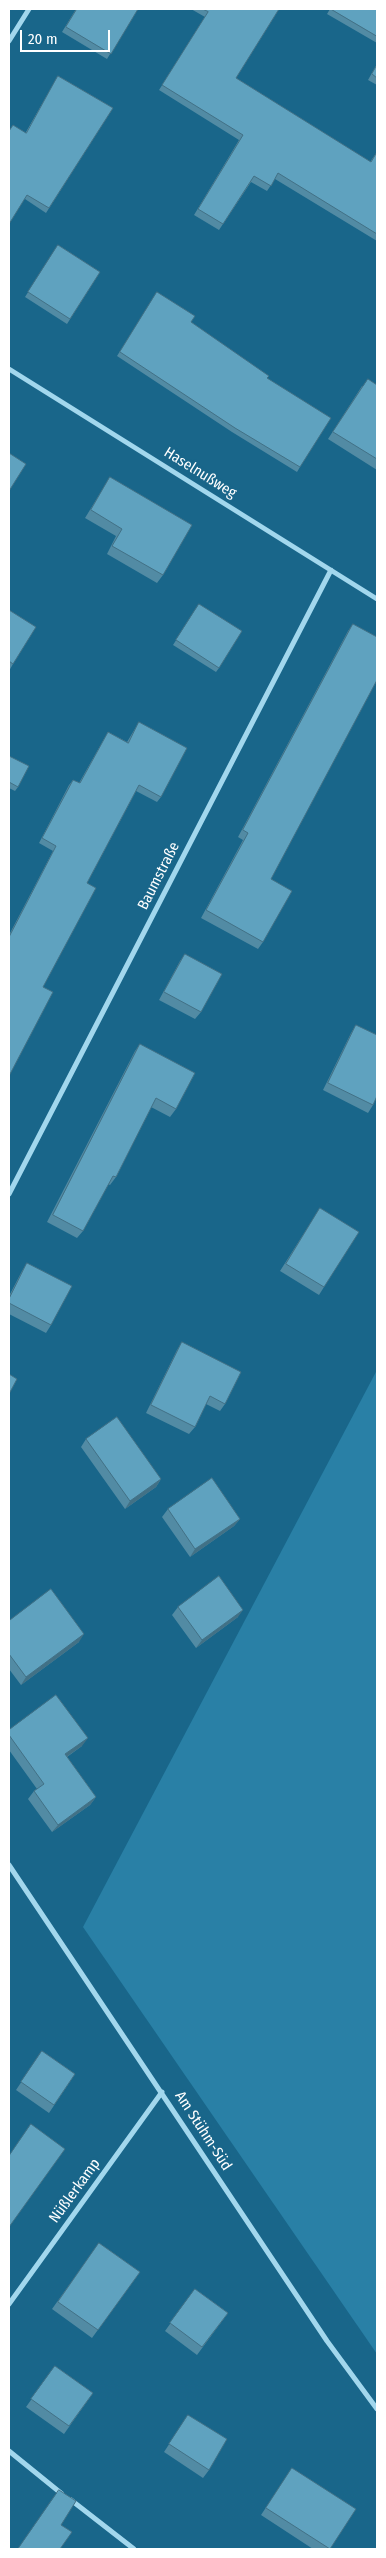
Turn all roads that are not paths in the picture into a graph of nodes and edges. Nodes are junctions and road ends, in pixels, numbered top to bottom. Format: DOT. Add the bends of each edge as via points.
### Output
graph roads {
  1 [pos="28,9"];
  2 [pos="9,41"];
  3 [pos="9,369"];
  4 [pos="331,570"];
  5 [pos="377,599"];
  6 [pos="9,1194"];
  7 [pos="9,1865"];
  8 [pos="162,2092"];
  9 [pos="9,2304"];
  10 [pos="377,2409"];
  11 [pos="9,2450"];
  12 [pos="134,2549"];
  1 -- 2 [label="street"];
  3 -- 4 [label="street, Haselnußweg"];
  4 -- 5 [label="street, Haselnußweg"];
  4 -- 6 [label="street, Baumstraße"];
  7 -- 8 [label="street, Am Stühm-Süd"];
  8 -- 9 [label="street, Nüßlerkamp"];
  8 -- 10 [label="street, Am Stühm-Süd" via="326,2341"];
  11 -- 12 [label="street"];
}
